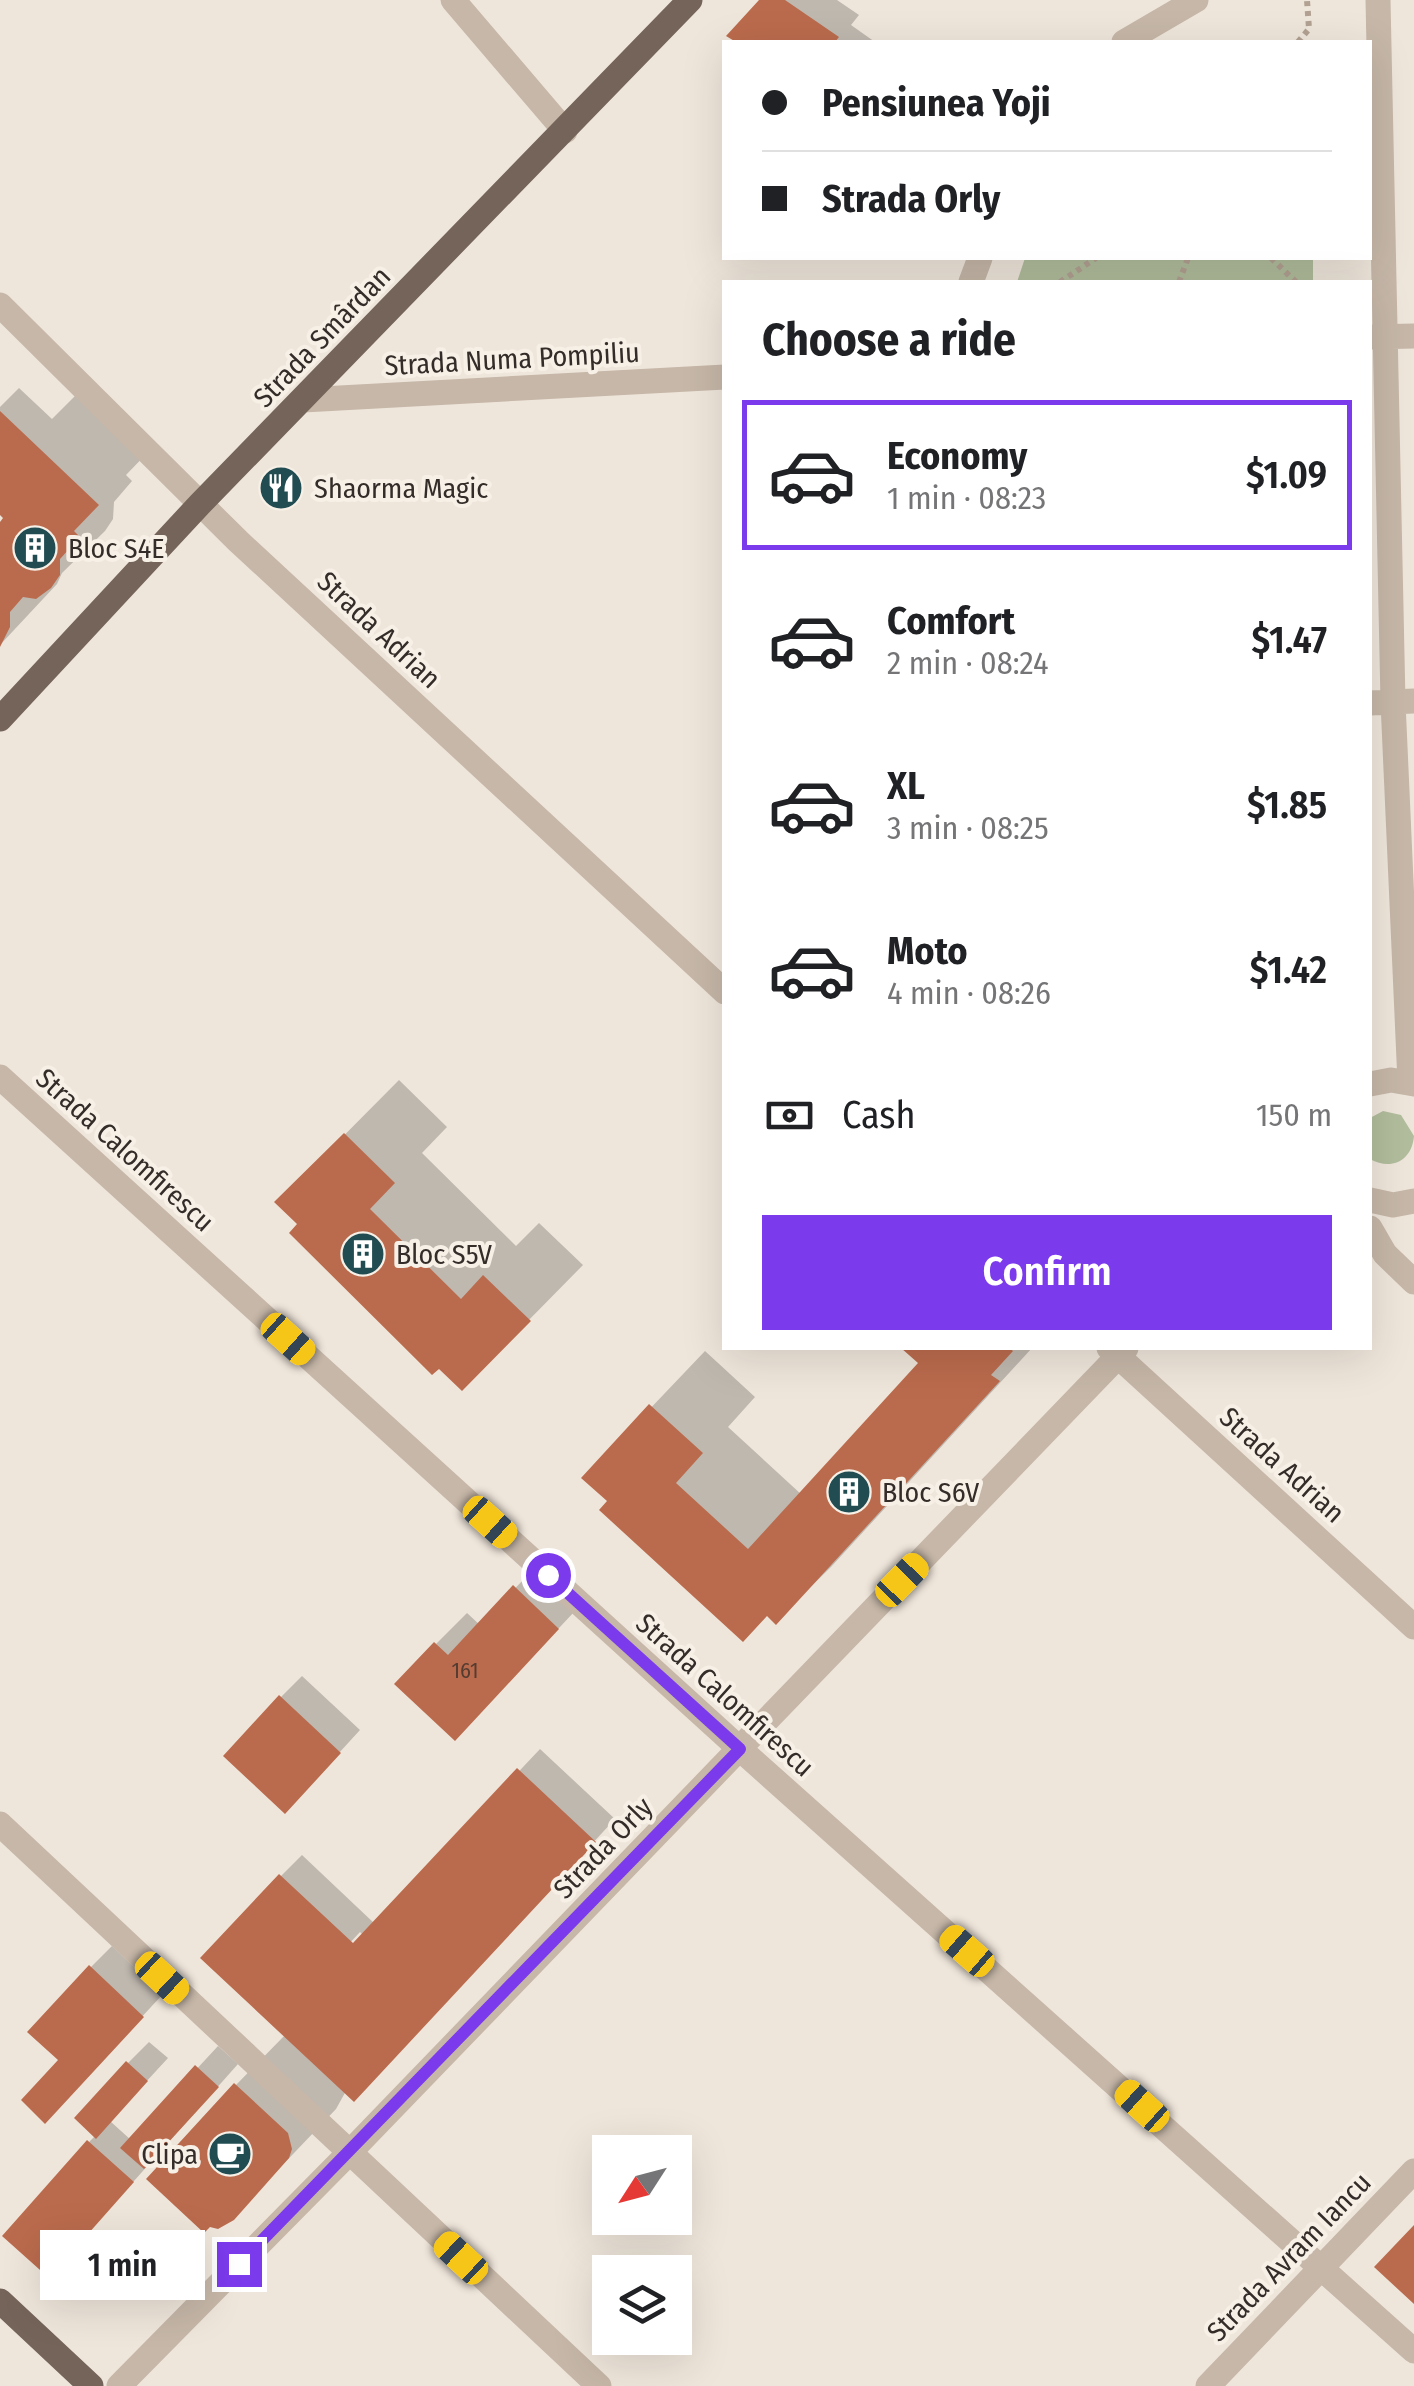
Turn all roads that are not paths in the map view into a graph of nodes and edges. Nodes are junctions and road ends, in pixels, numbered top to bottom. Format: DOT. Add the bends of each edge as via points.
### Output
graph roads {
  1 [pos="452,0"];
  2 [pos="690,0"];
  3 [pos="1196,0"];
  4 [pos="1378,0"];
  5 [pos="1127,40"];
  6 [pos="564,131"];
  7 [pos="0,305"];
  8 [pos="1414,336"];
  9 [pos="1377,337"];
  10 [pos="722,378"];
  11 [pos="302,400"];
  12 [pos="200,504"];
  13 [pos="1392,702"];
  14 [pos="0,718"];
  15 [pos="722,989"];
  16 [pos="0,1077"];
  17 [pos="1372,1084"];
  18 [pos="1412,1084"];
  19 [pos="1372,1200"];
  20 [pos="1414,1201"];
  21 [pos="1372,1231"];
  22 [pos="1414,1282"];
  23 [pos="1118,1350"];
  24 [pos="1414,1627"];
  25 [pos="740,1749"];
  26 [pos="0,1824"];
  27 [pos="349,2153"];
  28 [pos="1414,2171"];
  29 [pos="1322,2266"];
  30 [pos="0,2301"];
  31 [pos="1414,2351"];
  32 [pos="91,2386"];
  33 [pos="119,2386"];
  34 [pos="599,2386"];
  35 [pos="1208,2386"];
  1 -- 6 [label="street"];
  2 -- 6 [label="main road, Strada Smârdan"];
  3 -- 5 [label="street"];
  4 -- 9 [label="street"];
  6 -- 11 [label="main road, Strada Smârdan"];
  7 -- 12 [label="street, Strada Adrian"];
  8 -- 9 [label="street"];
  9 -- 13 [label="street"];
  10 -- 11 [label="street, Strada Numa Pompiliu"];
  11 -- 12 [label="main road, Strada Smârdan"];
  12 -- 14 [label="main road, Strada Smârdan"];
  12 -- 15 [label="street, Strada Adrian"];
  13 -- 18 [label="street"];
  16 -- 25 [label="street, Strada Calomfirescu"];
  17 -- 18 [label="street"];
  19 -- 20 [label="street"];
  21 -- 22 [label="street"];
  23 -- 24 [label="street, Strada Adrian"];
  23 -- 25 [label="street, Strada Orly"];
  25 -- 27 [label="street, Strada Orly"];
  25 -- 29 [label="street, Strada Calomfirescu"];
  26 -- 27 [label="street"];
  27 -- 33 [label="street, Strada Orly"];
  27 -- 34 [label="street"];
  28 -- 29 [label="street, Strada Avram Iancu"];
  29 -- 31 [label="street, Strada Calomfirescu"];
  29 -- 35 [label="street, Strada Avram Iancu"];
  30 -- 32 [label="main road"];
}
